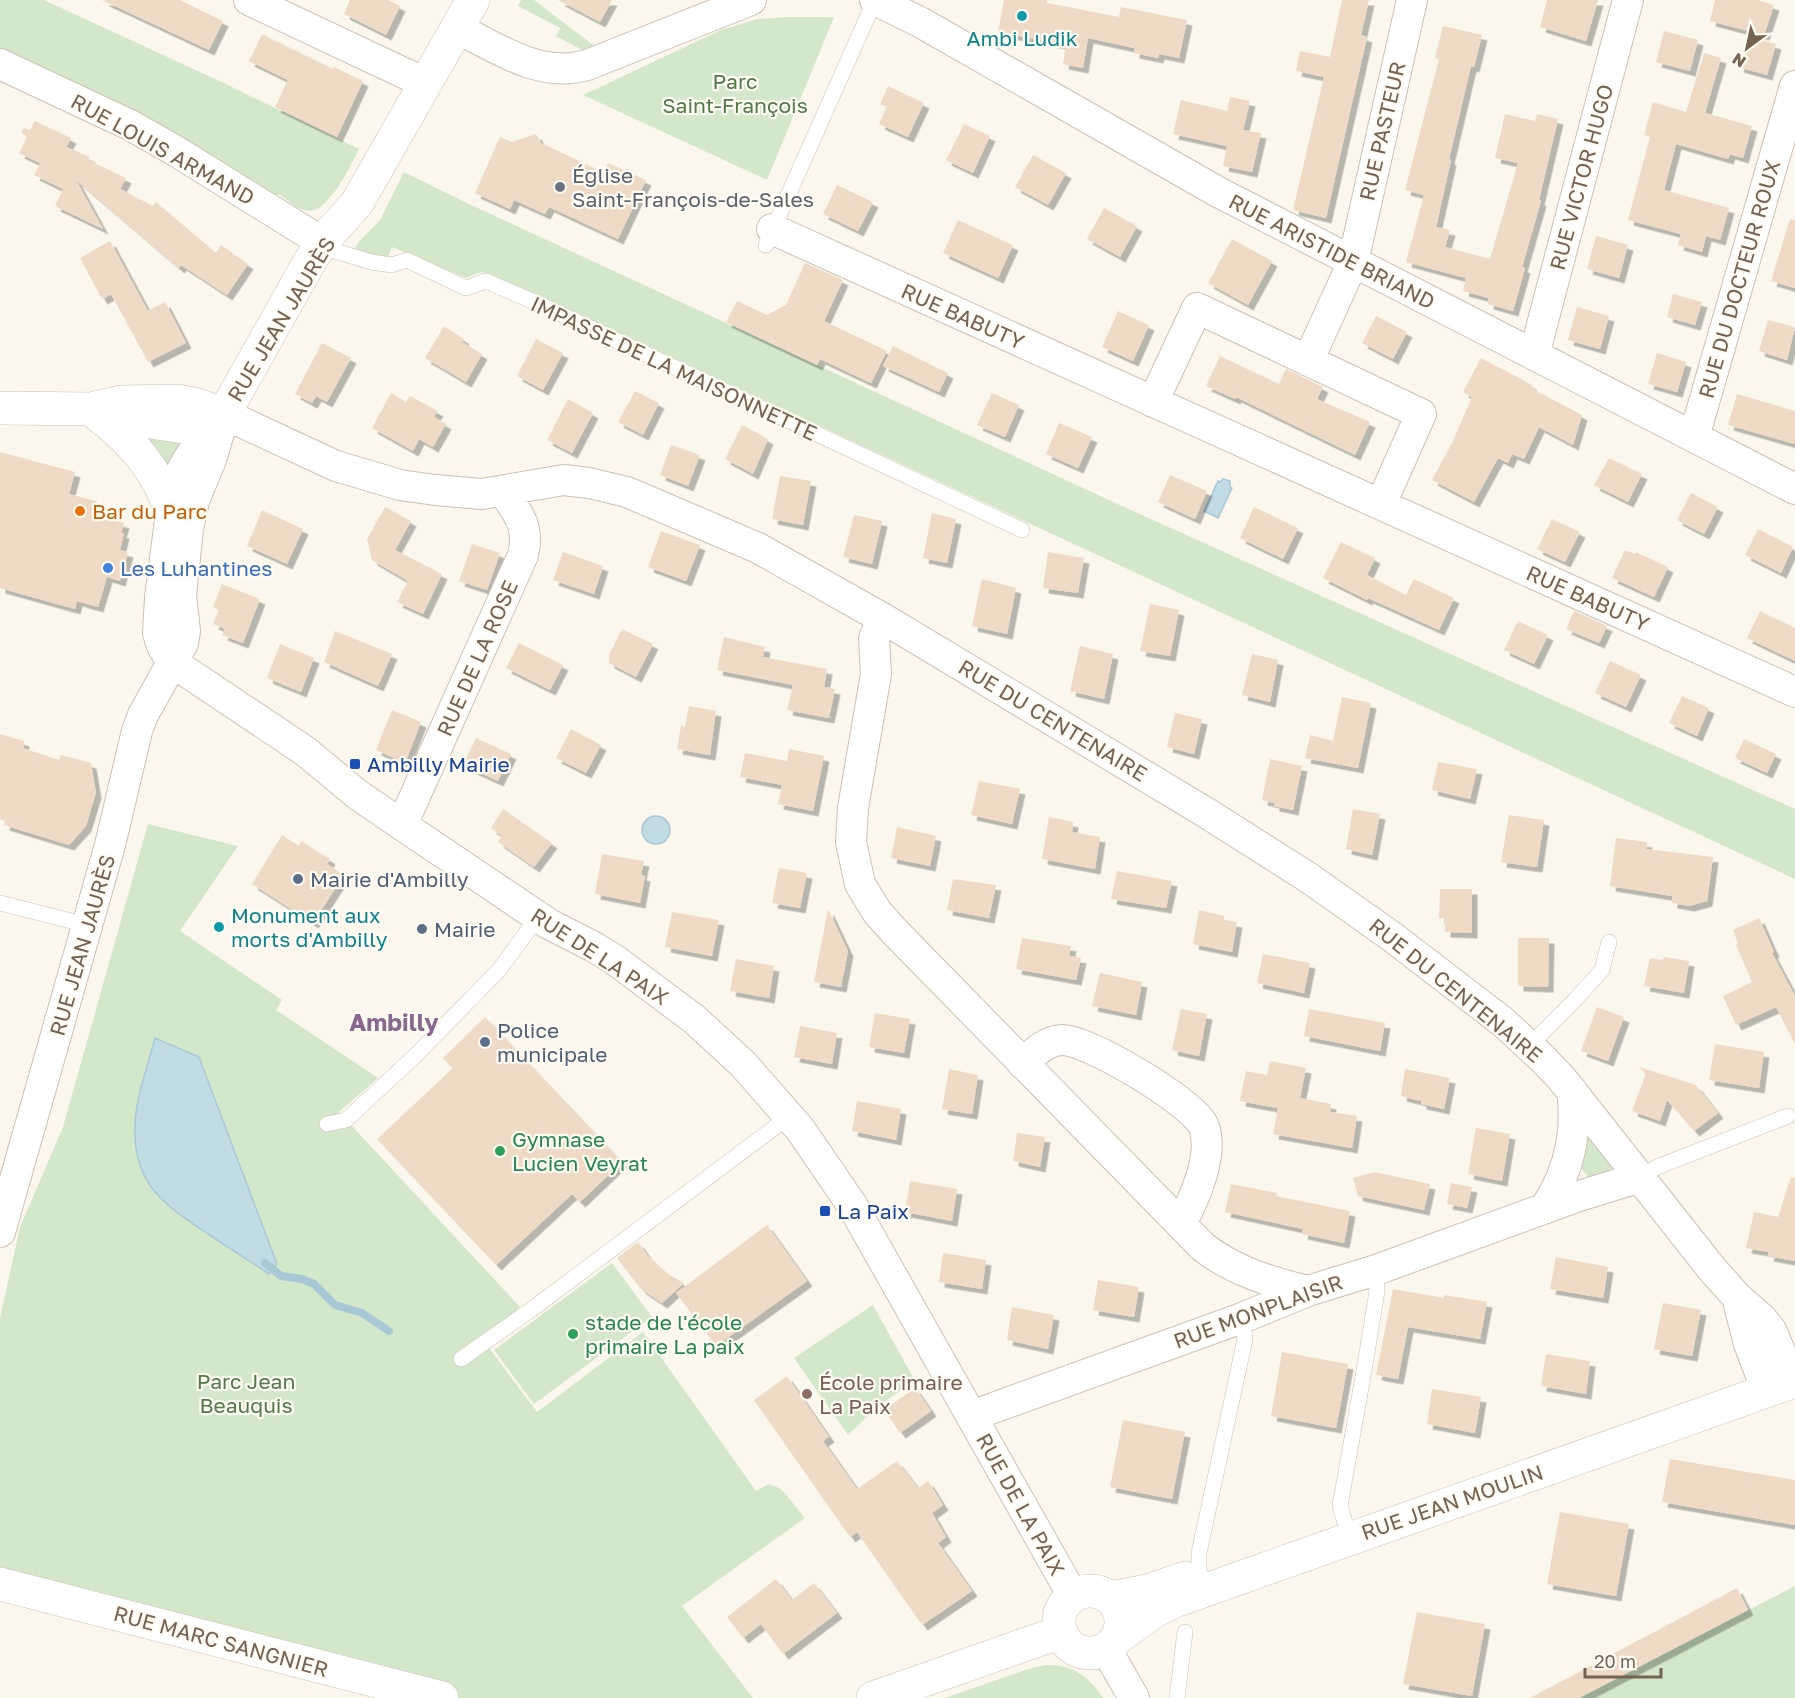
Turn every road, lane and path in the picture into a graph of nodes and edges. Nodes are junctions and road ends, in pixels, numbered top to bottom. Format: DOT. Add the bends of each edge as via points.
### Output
graph roads {
  1 [pos="249,0"];
  2 [pos="473,0"];
  3 [pos="751,0"];
  4 [pos="875,0"];
  5 [pos="1412,0"];
  6 [pos="1628,0"];
  7 [pos="457,28"];
  8 [pos="0,64"];
  9 [pos="425,83"];
  10 [pos="1795,86"];
  11 [pos="769,237"];
  12 [pos="321,244"];
  13 [pos="1353,262"];
  14 [pos="1534,355"];
  15 [pos="1308,361"];
  16 [pos="1153,402"];
  17 [pos="0,408"];
  18 [pos="90,409"];
  19 [pos="224,414"];
  20 [pos="1694,437"];
  21 [pos="1795,489"];
  22 [pos="503,491"];
  23 [pos="1382,504"];
  24 [pos="170,507"];
  25 [pos="1022,530"];
  26 [pos="884,619"];
  27 [pos="172,662"];
  28 [pos="1795,692"];
  29 [pos="402,825"];
  30 [pos="0,903"];
  31 [pos="538,917"];
  32 [pos="87,925"];
  33 [pos="1609,942"];
  34 [pos="1530,1045"];
  35 [pos="1023,1064"];
  36 [pos="1572,1091"];
  37 [pos="790,1116"];
  38 [pos="1788,1116"];
  39 [pos="327,1124"];
  40 [pos="1641,1177"];
  41 [pos="1545,1209"];
  42 [pos="1181,1224"];
  43 [pos="0,1232"];
  44 [pos="1376,1269"];
  45 [pos="1308,1292"];
  46 [pos="1242,1318"];
  47 [pos="461,1359"];
  48 [pos="1783,1376"];
  49 [pos="972,1417"];
  50 [pos="1347,1530"];
  51 [pos="1203,1581"];
  52 [pos="0,1584"];
  53 [pos="1073,1596"];
  54 [pos="1110,1598"];
  55 [pos="1061,1632"];
  56 [pos="1185,1632"];
  57 [pos="1112,1643"];
  58 [pos="442,1698"];
  59 [pos="873,1698"];
  60 [pos="1134,1698"];
  61 [pos="1177,1698"];
  1 -- 9 [label="street"];
  2 -- 7 [label="street, RUE JEAN JAURÈS"];
  3 -- 7 [label="street" via="587,65 565,69 529,63"];
  4 -- 11 [label="lane"];
  4 -- 13 [label="street, RUE ARISTIDE BRIAND" via="1218,192"];
  5 -- 13 [label="street, RUE PASTEUR"];
  6 -- 14 [label="street, RUE VICTOR HUGO"];
  7 -- 9 [label="street, RUE JEAN JAURÈS"];
  8 -- 12 [label="street, RUE LOUIS ARMAND" via="174,150"];
  9 -- 12 [label="street, RUE JEAN JAURÈS" via="352,209"];
  10 -- 20 [label="street, RUE DU DOCTEUR ROUX"];
  11 -- 16 [label="street, RUE BABUTY"];
  12 -- 19 [label="street, RUE JEAN JAURÈS"];
  12 -- 25 [label="lane, IMPASSE DE LA MAISONNETTE" via="371,262 392,265 407,260 466,288 486,281"];
  13 -- 14 [label="street, RUE ARISTIDE BRIAND"];
  13 -- 15 [label="street"];
  14 -- 20 [label="street, RUE ARISTIDE BRIAND"];
  15 -- 16 [label="street" via="1197,308"];
  15 -- 23 [label="street" via="1421,414"];
  16 -- 23 [label="street, RUE BABUTY"];
  17 -- 18 [label="street"];
  18 -- 19 [label="street" via="121,402 177,401"];
  18 -- 24 [label="street" via="147,461"];
  19 -- 22 [label="street, RUE DU CENTENAIRE" via="336,466 377,479 435,490 482,494"];
  19 -- 24 [label="street, RUE JEAN JAURÈS" via="185,461"];
  19 -- 27 [label="street, RUE JEAN JAURÈS" via="188,529 182,595 184,637"];
  20 -- 21 [label="street, RUE ARISTIDE BRIAND"];
  22 -- 26 [label="street, RUE DU CENTENAIRE" via="564,480 627,492 758,548"];
  22 -- 29 [label="street, RUE DE LA ROSE" via="526,532 523,555"];
  23 -- 28 [label="street, RUE BABUTY"];
  24 -- 27 [label="street, RUE JEAN JAURÈS" via="158,633"];
  26 -- 34 [label="street, RUE DU CENTENAIRE" via="1309,878"];
  26 -- 35 [label="street" via="874,639 876,674 851,824 859,878 877,912"];
  27 -- 29 [label="street, RUE DE LA PAIX" via="305,752"];
  27 -- 32 [label="street, RUE JEAN JAURÈS" via="137,731"];
  29 -- 31 [label="street, RUE DE LA PAIX"];
  30 -- 32 [label="lane"];
  31 -- 37 [label="street, RUE DE LA PAIX" via="594,947 679,1007 743,1064"];
  31 -- 39 [label="lane" via="499,970 415,1056 346,1119"];
  32 -- 43 [label="street, RUE JEAN JAURÈS"];
  33 -- 34 [label="lane" via="1602,970"];
  34 -- 36 [label="street, RUE DU CENTENAIRE"];
  35 -- 42 [label="street"];
  35 -- 42 [label="street" via="1054,1041 1076,1042 1122,1065 1192,1112 1203,1125 1205,1149 1198,1190"];
  36 -- 40 [label="street, RUE DU CENTENAIRE"];
  36 -- 41 [label="street" via="1575,1116 1571,1153"];
  37 -- 47 [label="lane"];
  37 -- 49 [label="street, RUE DE LA PAIX" via="876,1247"];
  38 -- 40 [label="lane, RUE MONPLAISIR" via="1657,1167"];
  40 -- 41 [label="street, RUE MONPLAISIR"];
  40 -- 48 [label="street, RUE DU CENTENAIRE" via="1712,1269 1747,1295 1771,1330"];
  41 -- 44 [label="street, RUE MONPLAISIR"];
  42 -- 45 [label="street" via="1221,1261 1270,1282"];
  44 -- 45 [label="street, RUE MONPLAISIR"];
  44 -- 50 [label="lane" via="1377,1291 1340,1506"];
  45 -- 46 [label="street, RUE MONPLAISIR"];
  46 -- 49 [label="street, RUE MONPLAISIR"];
  46 -- 51 [label="lane" via="1245,1339 1199,1552"];
  48 -- 50 [label="street, RUE JEAN MOULIN"];
  49 -- 53 [label="street, RUE DE LA PAIX"];
  50 -- 51 [label="street, RUE JEAN MOULIN"];
  51 -- 54 [label="street, RUE JEAN MOULIN"];
  51 -- 57 [label="street, RUE JEAN MOULIN"];
  52 -- 58 [label="street, RUE MARC SANGNIER"];
  53 -- 54 [label="street" via="1092,1591"];
  53 -- 55 [label="street" via="1061,1612"];
  54 -- 57 [label="street" via="1120,1613 1121,1626"];
  55 -- 57 [label="street" via="1080,1651 1096,1653"];
  55 -- 59 [label="street"];
  56 -- 61 [label="lane"];
  57 -- 60 [label="street"];
}
